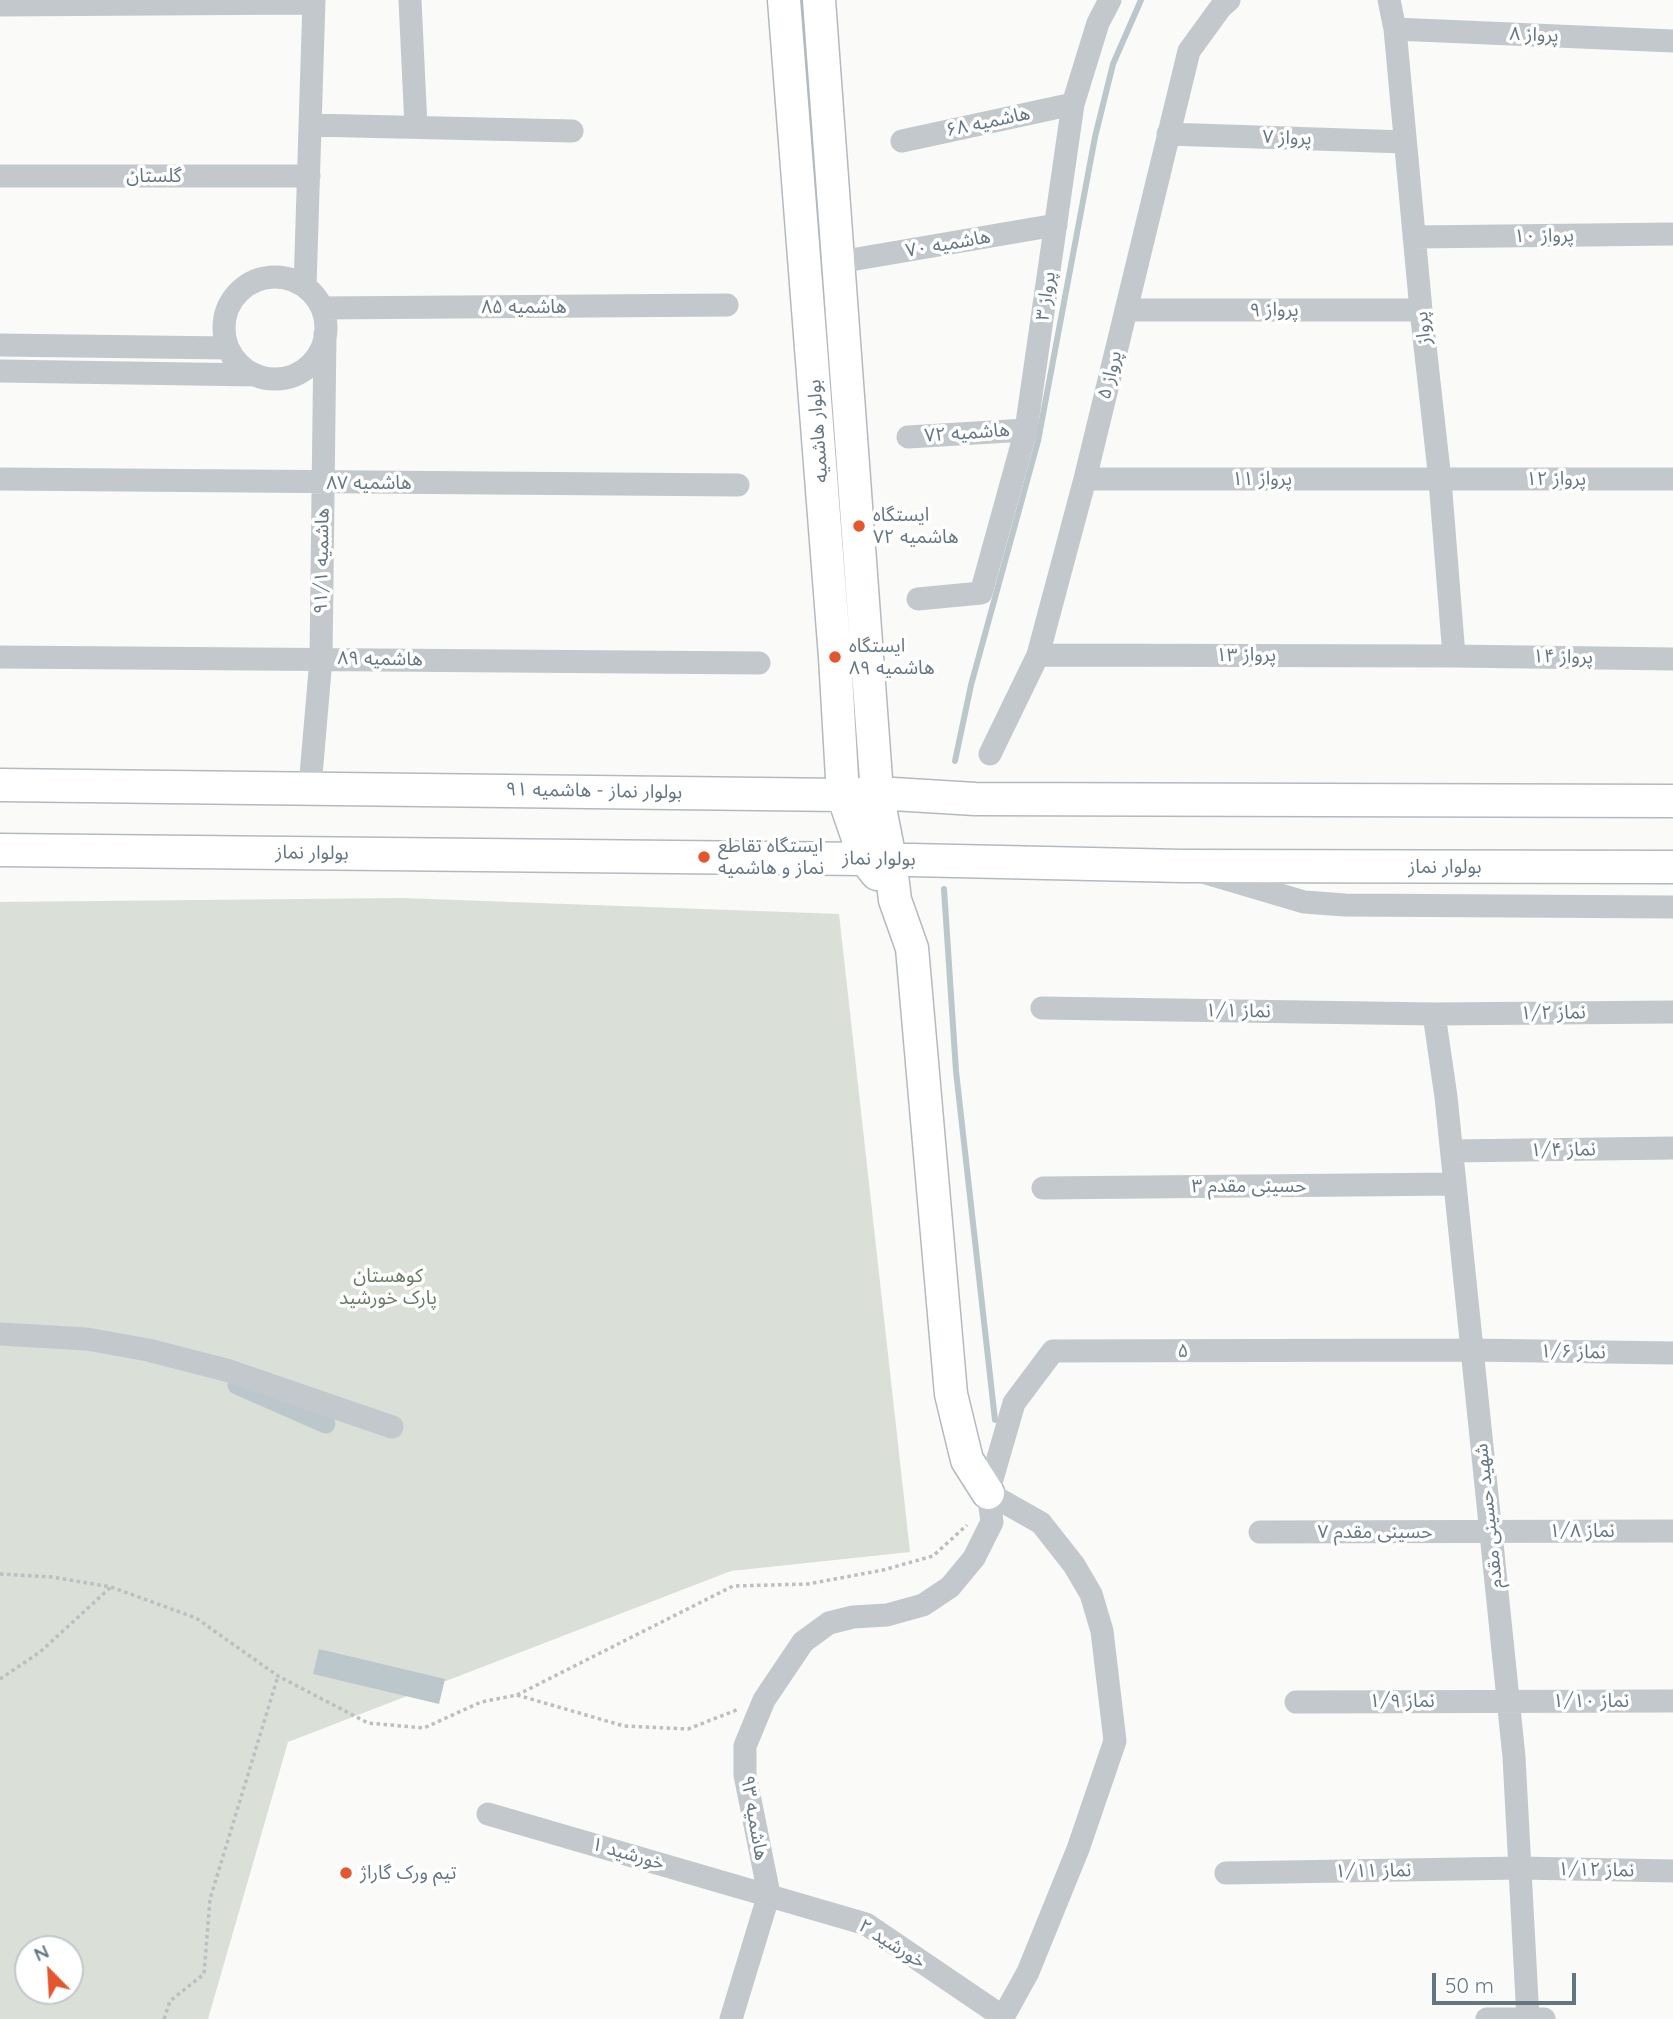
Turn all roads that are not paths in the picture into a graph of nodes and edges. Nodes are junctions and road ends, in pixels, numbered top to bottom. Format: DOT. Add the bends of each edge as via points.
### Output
graph roads {
  1 [pos="410,0"];
  2 [pos="784,0"];
  3 [pos="819,0"];
  4 [pos="1110,0"];
  5 [pos="1229,0"];
  6 [pos="1389,0"];
  7 [pos="314,1"];
  8 [pos="0,5"];
  9 [pos="1395,29"];
  10 [pos="1673,41"];
  11 [pos="1073,104"];
  12 [pos="310,125"];
  13 [pos="416,127"];
  14 [pos="572,131"];
  15 [pos="1168,134"];
  16 [pos="902,141"];
  17 [pos="1405,142"];
  18 [pos="0,176"];
  19 [pos="309,176"];
  20 [pos="1056,225"];
  21 [pos="1673,234"];
  22 [pos="1414,237"];
  23 [pos="839,262"];
  24 [pos="305,287"];
  25 [pos="727,305"];
  26 [pos="322,308"];
  27 [pos="1126,310"];
  28 [pos="1421,310"];
  29 [pos="326,334"];
  30 [pos="0,345"];
  31 [pos="228,348"];
  32 [pos="0,371"];
  33 [pos="256,375"];
  34 [pos="1026,430"];
  35 [pos="908,437"];
  36 [pos="0,479"];
  37 [pos="1085,479"];
  38 [pos="1673,479"];
  39 [pos="1440,480"];
  40 [pos="324,482"];
  41 [pos="738,485"];
  42 [pos="918,599"];
  43 [pos="1038,655"];
  44 [pos="1454,656"];
  45 [pos="0,657"];
  46 [pos="321,659"];
  47 [pos="1673,659"];
  48 [pos="759,663"];
  49 [pos="990,754"];
  50 [pos="0,785"];
  51 [pos="310,787"];
  52 [pos="877,793"];
  53 [pos="843,795"];
  54 [pos="1673,801"];
  55 [pos="0,850"];
  56 [pos="878,859"];
  57 [pos="1182,866"];
  58 [pos="1673,867"];
  59 [pos="1673,907"];
  60 [pos="1042,1008"];
  61 [pos="1673,1012"];
  62 [pos="1434,1014"];
  63 [pos="1673,1148"];
  64 [pos="1452,1152"];
  65 [pos="1455,1184"];
  66 [pos="1043,1188"];
  67 [pos="0,1334"];
  68 [pos="1472,1350"];
  69 [pos="1673,1353"];
  70 [pos="392,1427"];
  71 [pos="990,1508"];
  72 [pos="1673,1531"];
  73 [pos="1260,1532"];
  74 [pos="1491,1532"];
  75 [pos="1508,1701"];
  76 [pos="1673,1701"];
  77 [pos="1296,1702"];
  78 [pos="488,1814"];
  79 [pos="1520,1868"];
  80 [pos="1673,1871"];
  81 [pos="1226,1873"];
  82 [pos="769,1894"];
  83 [pos="1003,2018"];
  84 [pos="731,2019"];
  85 [pos="1488,2019"];
  86 [pos="1533,2019"];
  1 -- 13 [label="street"];
  2 -- 53 [label="main road, بولوار هاشمیه"];
  3 -- 23 [label="main road, بولوار هاشمیه"];
  4 -- 11 [label="street, پرواز ۳" via="1098,23"];
  5 -- 15 [label="street, پرواز ۵" via="1189,51"];
  6 -- 9 [label="street, پرواز"];
  7 -- 8 [label="street"];
  7 -- 12 [label="street"];
  9 -- 10 [label="street, پرواز ۸"];
  9 -- 17 [label="street, پرواز"];
  11 -- 16 [label="street, هاشمیه ۶۸"];
  11 -- 20 [label="street, پرواز ۳"];
  12 -- 13 [label="street"];
  12 -- 19 [label="street"];
  13 -- 14 [label="street"];
  15 -- 17 [label="street, پرواز ۷"];
  15 -- 27 [label="street, پرواز ۵"];
  17 -- 22 [label="street, پرواز"];
  18 -- 19 [label="street, گلستان"];
  19 -- 24 [label="street"];
  20 -- 23 [label="street, هاشمیه ۷۰"];
  20 -- 34 [label="street, پرواز ۳"];
  21 -- 22 [label="street, پرواز ۱۰"];
  22 -- 28 [label="street, پرواز"];
  23 -- 52 [label="main road, بولوار هاشمیه"];
  24 -- 26 [label="street"];
  24 -- 31 [label="street" via="268,278 243,288 224,322"];
  25 -- 26 [label="street, هاشمیه ۸۵"];
  26 -- 29 [label="street"];
  27 -- 28 [label="street, پرواز ۹"];
  27 -- 37 [label="street, پرواز ۵"];
  28 -- 39 [label="street, پرواز"];
  29 -- 33 [label="street" via="315,358 295,375 282,379"];
  29 -- 40 [label="street, هاشمیه ۹۱/۱"];
  30 -- 31 [label="street"];
  31 -- 33 [label="street" via="244,369"];
  32 -- 33 [label="street"];
  34 -- 35 [label="street, هاشمیه ۷۲"];
  34 -- 42 [label="street, پرواز ۳" via="981,593"];
  36 -- 40 [label="street, هاشمیه ۸۷"];
  37 -- 39 [label="street, پرواز ۱۱"];
  37 -- 43 [label="street, پرواز ۵"];
  38 -- 39 [label="street, پرواز ۱۲"];
  39 -- 44 [label="street, پرواز"];
  40 -- 41 [label="street, هاشمیه ۸۷"];
  40 -- 46 [label="street, هاشمیه ۹۱/۱"];
  43 -- 44 [label="street, پرواز ۱۳"];
  43 -- 49 [label="street, پرواز ۵"];
  44 -- 47 [label="street, پرواز ۱۴"];
  45 -- 46 [label="street, هاشمیه ۸۹"];
  46 -- 48 [label="street, هاشمیه ۸۹"];
  46 -- 51 [label="street, هاشمیه ۹۱/۱"];
  50 -- 51 [label="main road"];
  51 -- 53 [label="main road, بولوار نماز - هاشمیه ۹۱"];
  52 -- 53 [label="main road, بولوار نماز - هاشمیه ۹۱"];
  52 -- 54 [label="main road" via="975,799"];
  52 -- 56 [label="main road, بولوار هاشمیه"];
  53 -- 56 [label="main road, بولوار هاشمیه"];
  55 -- 56 [label="main road, بولوار نماز"];
  56 -- 57 [label="main road, بولوار نماز"];
  56 -- 71 [label="main road" via="912,948 951,1394 967,1460"];
  57 -- 58 [label="main road, بولوار نماز"];
  57 -- 59 [label="street" via="1304,902"];
  60 -- 62 [label="street, نماز ۱/۱"];
  61 -- 62 [label="street, نماز ۱/۲"];
  62 -- 64 [label="street, شهید حسینی مقدم"];
  63 -- 64 [label="street, نماز ۱/۴"];
  64 -- 65 [label="street, شهید حسینی مقدم"];
  65 -- 66 [label="street, حسینی مقدم ۳"];
  65 -- 68 [label="street, شهید حسینی مقدم"];
  67 -- 70 [label="street" via="87,1339 148,1350 226,1370"];
  68 -- 69 [label="street, نماز ۱/۶"];
  68 -- 71 [label="street, ۵" via="1053,1351 1014,1403"];
  68 -- 74 [label="street, شهید حسینی مقدم"];
  71 -- 82 [label="street, هاشمیه ۹۳" via="974,1558 950,1587 923,1605 829,1623 803,1642 764,1700 745,1746 745,1775"];
  71 -- 83 [label="street" via="1041,1523 1091,1594 1102,1631 1115,1741 1078,1849 1028,1972"];
  72 -- 74 [label="street, نماز ۱/۸"];
  73 -- 74 [label="street, حسینی مقدم ۷"];
  74 -- 75 [label="street, شهید حسینی مقدم"];
  75 -- 76 [label="street, نماز ۱/۱۰"];
  75 -- 77 [label="street, نماز ۱/۹"];
  75 -- 79 [label="street, شهید حسینی مقدم"];
  78 -- 82 [label="street, خورشید ۱"];
  79 -- 80 [label="street, نماز ۱/۱۲"];
  79 -- 81 [label="street, نماز ۱/۱۱"];
  79 -- 86 [label="street, شهید حسینی مقدم"];
  82 -- 83 [label="street, خورشید ۲" via="866,1924"];
  82 -- 84 [label="street, هاشمیه ۹۳"];
  85 -- 86 [label="street"];
}
